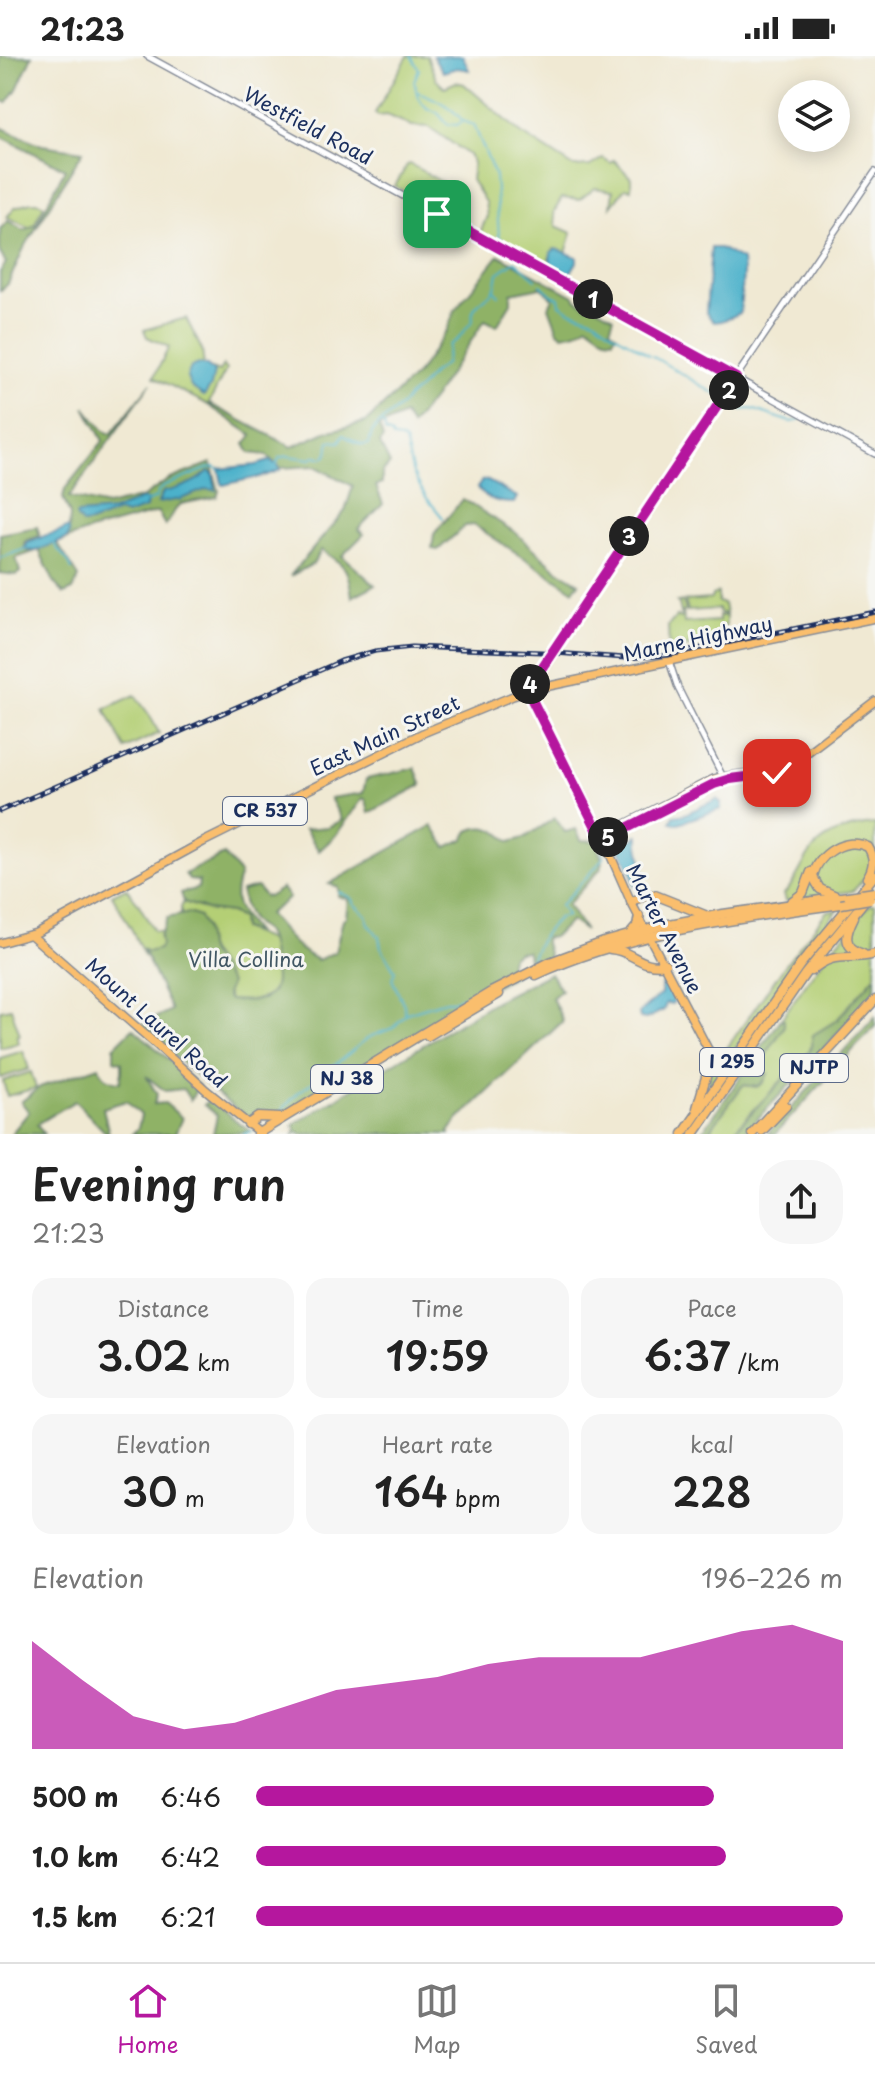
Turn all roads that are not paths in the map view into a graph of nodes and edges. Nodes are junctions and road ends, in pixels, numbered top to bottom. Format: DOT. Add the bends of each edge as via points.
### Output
graph roads {
  1 [pos="147,56"];
  2 [pos="875,172"];
  3 [pos="736,378"];
  4 [pos="875,454"];
  5 [pos="875,618"];
  6 [pos="669,661"];
  7 [pos="529,691"];
  8 [pos="875,704"];
  9 [pos="723,777"];
  10 [pos="613,835"];
  11 [pos="601,837"];
  12 [pos="875,843"];
  13 [pos="609,852"];
  14 [pos="875,875"];
  15 [pos="874,895"];
  16 [pos="848,898"];
  17 [pos="631,902"];
  18 [pos="860,906"];
  19 [pos="783,907"];
  20 [pos="715,915"];
  21 [pos="639,916"];
  22 [pos="648,933"];
  23 [pos="628,934"];
  24 [pos="31,935"];
  25 [pos="0,943"];
  26 [pos="594,951"];
  27 [pos="875,953"];
  28 [pos="665,964"];
  29 [pos="801,979"];
  30 [pos="875,1000"];
  31 [pos="875,1008"];
  32 [pos="709,1051"];
  33 [pos="285,1117"];
  34 [pos="694,1118"];
  35 [pos="248,1124"];
  36 [pos="261,1134"];
  37 [pos="683,1134"];
  38 [pos="694,1134"];
  39 [pos="752,1134"];
  40 [pos="759,1134"];
  1 -- 3 [label="street, Westfield Road"];
  2 -- 3 [label="street"];
  3 -- 4 [label="street, Westfield Road"];
  3 -- 7 [label="street"];
  5 -- 6 [label="main road, Marne Highway / CR 537"];
  6 -- 7 [label="main road, Marne Highway / CR 537"];
  6 -- 9 [label="street"];
  7 -- 11 [label="main road, Marter Avenue"];
  7 -- 24 [label="main road, East Main Street / CR 537" via="423,733"];
  8 -- 9 [label="main road" via="792,764"];
  8 -- 10 [label="main road" via="796,766 714,784"];
  9 -- 11 [label="main road"];
  10 -- 11 [label="street"];
  10 -- 13 [label="street"];
  11 -- 13 [label="main road, Marter Avenue"];
  12 -- 19 [label="highway" via="854,840 830,850 815,863 801,896"];
  13 -- 17 [label="main road, Marter Avenue"];
  14 -- 16 [label="highway, I 295"];
  15 -- 16 [label="highway, NJ 38, bridge"];
  15 -- 18 [label="highway, I 295"];
  16 -- 16 [label="highway" via="820,889 814,872 826,855 854,843 868,847 874,859"];
  16 -- 19 [label="highway, NJ 38"];
  16 -- 22 [label="highway, NJ 38"];
  16 -- 34 [label="highway, I 295"];
  17 -- 20 [label="highway" via="655,895"];
  17 -- 21 [label="main road, Marter Avenue"];
  18 -- 27 [label="highway" via="848,930 848,943 862,954"];
  18 -- 29 [label="highway, I 295"];
  19 -- 20 [label="highway, NJ 38"];
  20 -- 22 [label="highway, NJ 38"];
  21 -- 22 [label="main road, Marter Avenue"];
  21 -- 23 [label="highway"];
  22 -- 23 [label="highway, NJ 38"];
  22 -- 26 [label="highway, NJ 38"];
  22 -- 28 [label="main road, Marter Avenue"];
  23 -- 33 [label="highway, NJ 38" via="550,962 491,992"];
  24 -- 25 [label="main road, East Main Street / CR 537"];
  24 -- 35 [label="main road, Mount Laurel Road"];
  26 -- 28 [label="highway" via="620,950 649,965"];
  26 -- 36 [label="highway, NJ 38" via="495,996"];
  27 -- 29 [label="highway" via="827,959"];
  28 -- 32 [label="main road, Marter Avenue"];
  29 -- 38 [label="highway, I 295"];
  30 -- 39 [label="highway, NJTP"];
  31 -- 40 [label="highway, NJTP"];
  32 -- 34 [label="highway"];
  33 -- 35 [label="highway" via="258,1117"];
  33 -- 36 [label="highway, NJ 38"];
  34 -- 37 [label="highway, I 295"];
  35 -- 36 [label="main road, Mount Laurel Road"];
}
